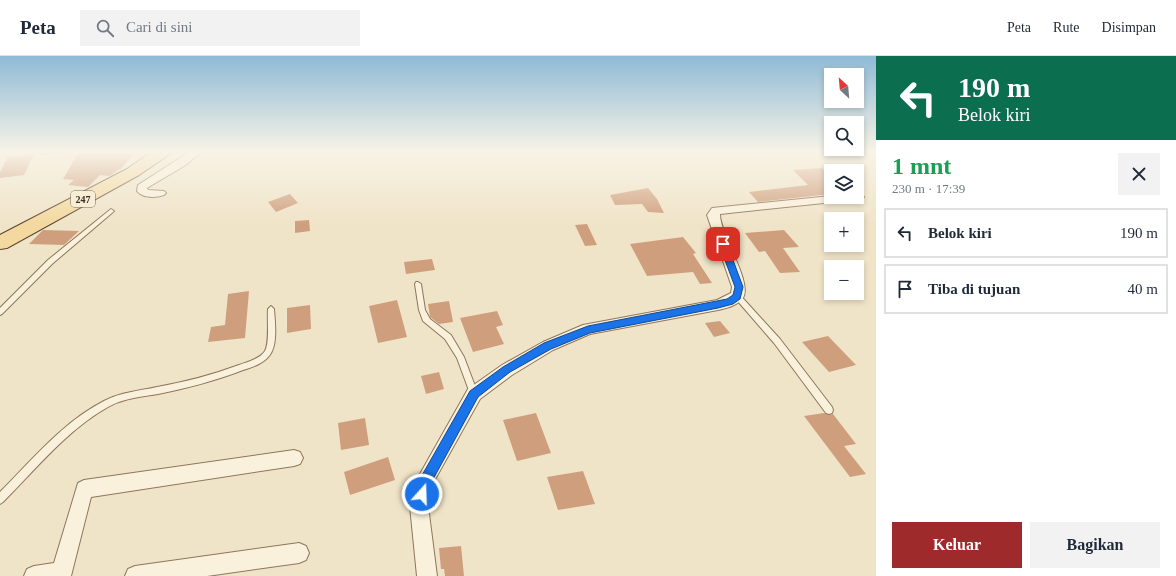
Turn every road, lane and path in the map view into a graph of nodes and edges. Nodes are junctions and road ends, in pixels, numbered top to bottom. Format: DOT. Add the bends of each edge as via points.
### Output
graph roads {
  1 [pos="127,175"];
  2 [pos="161,175"];
  3 [pos="160,193"];
  4 [pos="824,200"];
  5 [pos="111,211"];
  6 [pos="0,243"];
  7 [pos="418,284"];
  8 [pos="737,296"];
  9 [pos="271,309"];
  10 [pos="0,312"];
  11 [pos="474,394"];
  12 [pos="829,410"];
  13 [pos="294,458"];
  14 [pos="0,499"];
  15 [pos="299,553"];
  16 [pos="49,575"];
  17 [pos="135,576"];
  18 [pos="427,576"];
  1 -- 6 [label="main road, 247"];
  2 -- 3 [label="street" via="142,188 146,193"];
  4 -- 8 [label="street" via="716,210 713,215 739,287"];
  5 -- 10 [label="lane" via="50,262"];
  7 -- 11 [label="lane" via="424,316 448,337 460,357"];
  8 -- 11 [label="street" via="730,302 718,305 588,330 548,346 506,370"];
  8 -- 12 [label="lane" via="777,341"];
  9 -- 14 [label="lane" via="271,345 267,354 258,361 188,384 127,396 107,404 84,418 62,437"];
  11 -- 18 [label="street" via="425,481 419,506"];
  13 -- 16 [label="street" via="84,489"];
  15 -- 17 [label="street"];
}
